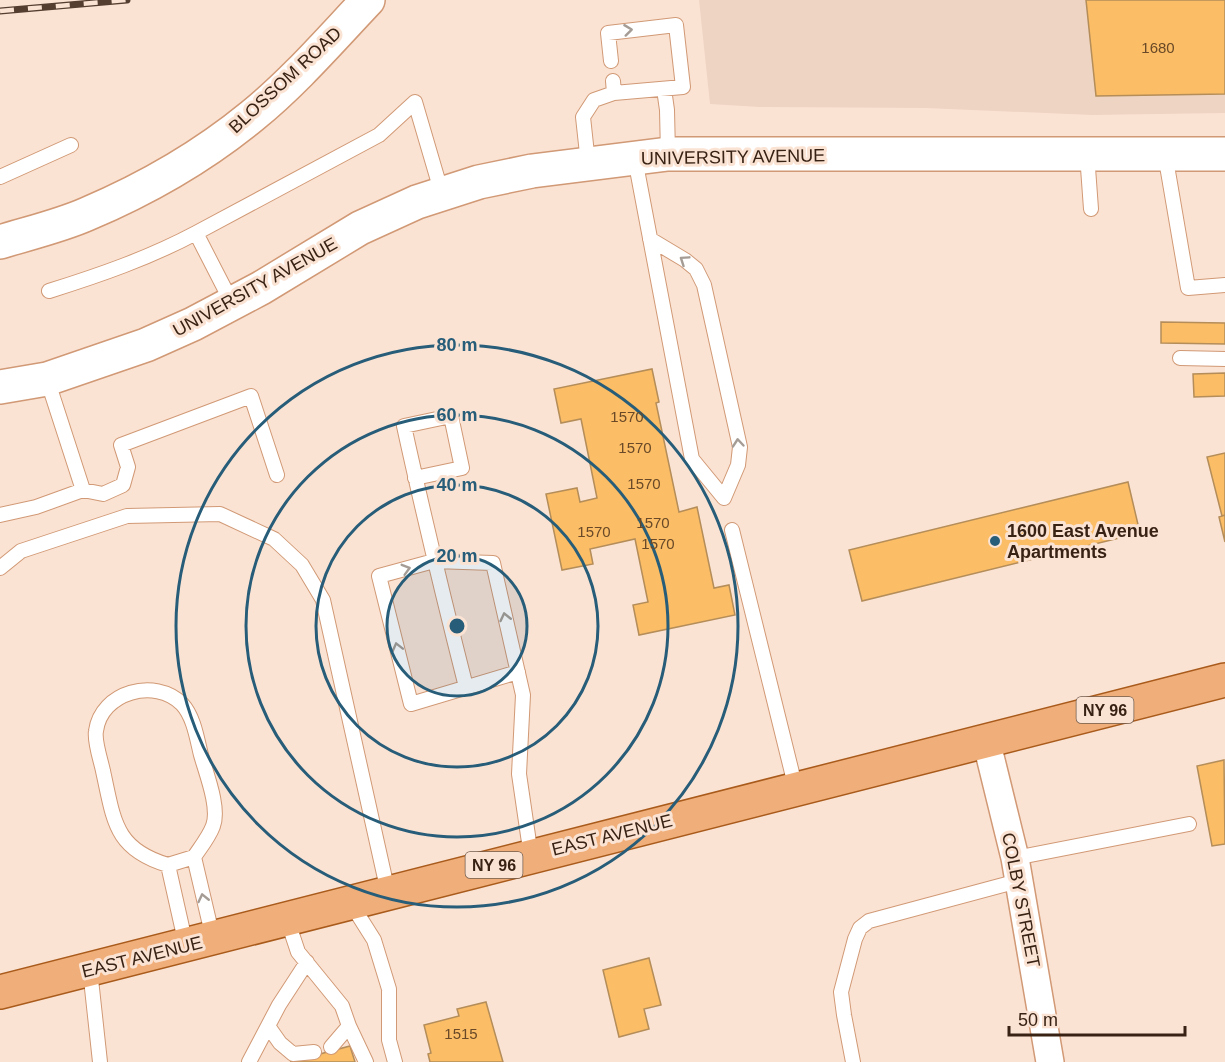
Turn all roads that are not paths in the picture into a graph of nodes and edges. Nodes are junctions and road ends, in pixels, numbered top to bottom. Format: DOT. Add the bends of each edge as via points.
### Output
graph roads {
  1 [pos="368,0"];
  2 [pos="611,61"];
  3 [pos="664,89"];
  4 [pos="71,146"];
  5 [pos="1225,153"];
  6 [pos="668,154"];
  7 [pos="1087,154"];
  8 [pos="1165,154"];
  9 [pos="635,159"];
  10 [pos="588,163"];
  11 [pos="0,177"];
  12 [pos="442,194"];
  13 [pos="1091,209"];
  14 [pos="196,233"];
  15 [pos="650,239"];
  16 [pos="0,242"];
  17 [pos="1225,285"];
  18 [pos="49,291"];
  19 [pos="232,303"];
  20 [pos="1180,357"];
  21 [pos="1225,359"];
  22 [pos="47,380"];
  23 [pos="0,387"];
  24 [pos="277,475"];
  25 [pos="415,478"];
  26 [pos="83,490"];
  27 [pos="0,515"];
  28 [pos="732,530"];
  29 [pos="434,561"];
  30 [pos="0,568"];
  31 [pos="518,672"];
  32 [pos="1225,680"];
  33 [pos="466,687"];
  34 [pos="986,740"];
  35 [pos="796,789"];
  36 [pos="1189,824"];
  37 [pos="531,856"];
  38 [pos="194,857"];
  39 [pos="168,865"];
  40 [pos="1017,870"];
  41 [pos="388,892"];
  42 [pos="350,902"];
  43 [pos="287,919"];
  44 [pos="199,942"];
  45 [pos="307,962"];
  46 [pos="90,970"];
  47 [pos="1,986"];
  48 [pos="268,1026"];
  49 [pos="349,1026"];
  50 [pos="331,1047"];
  51 [pos="314,1052"];
  52 [pos="100,1062"];
  53 [pos="249,1062"];
  54 [pos="366,1062"];
  55 [pos="394,1062"];
  56 [pos="854,1062"];
  57 [pos="1050,1062"];
  1 -- 16 [label="main road, BLOSSOM ROAD" via="253,115 201,154 149,186 85,216"];
  2 -- 3 [label="lane, one-way" via="608,33 676,25 683,87"];
  3 -- 6 [label="lane"];
  3 -- 10 [label="lane" via="614,87 594,100 583,117"];
  4 -- 11 [label="lane"];
  5 -- 8 [label="main road, UNIVERSITY AVENUE"];
  6 -- 7 [label="main road, UNIVERSITY AVENUE"];
  6 -- 9 [label="main road, UNIVERSITY AVENUE"];
  7 -- 8 [label="main road, UNIVERSITY AVENUE"];
  7 -- 13 [label="lane"];
  8 -- 17 [label="lane" via="1188,288"];
  9 -- 10 [label="main road, UNIVERSITY AVENUE"];
  9 -- 15 [label="lane"];
  10 -- 12 [label="main road, UNIVERSITY AVENUE" via="479,182"];
  12 -- 14 [label="lane" via="415,102 379,135"];
  12 -- 19 [label="main road, UNIVERSITY AVENUE" via="360,228"];
  14 -- 18 [label="lane" via="113,270"];
  14 -- 19 [label="lane"];
  15 -- 15 [label="lane, one-way" via="692,459 724,498 738,465 740,447 704,285 696,268"];
  19 -- 22 [label="main road, UNIVERSITY AVENUE" via="146,345"];
  20 -- 21 [label="lane"];
  22 -- 23 [label="main road, UNIVERSITY AVENUE"];
  22 -- 26 [label="lane"];
  24 -- 26 [label="lane" via="251,396 121,445 128,466 123,485 103,494"];
  25 -- 25 [label="lane" via="404,426 451,416 462,468"];
  25 -- 29 [label="lane"];
  26 -- 27 [label="lane"];
  28 -- 35 [label="lane"];
  31 -- 29 [label="lane, one-way" via="493,563"];
  29 -- 33 [label="lane"];
  33 -- 29 [label="lane, one-way" via="411,704 379,576"];
  30 -- 41 [label="lane" via="21,551 127,516 220,514 274,539 302,565 323,600"];
  31 -- 33 [label="lane"];
  31 -- 37 [label="lane" via="523,694 519,774"];
  32 -- 34 [label="main road, EAST AVENUE / NY 96"];
  34 -- 35 [label="main road, EAST AVENUE / NY 96"];
  34 -- 40 [label="street, COLBY STREET"];
  35 -- 37 [label="main road, EAST AVENUE / NY 96"];
  36 -- 40 [label="lane"];
  37 -- 41 [label="main road, EAST AVENUE / NY 96"];
  38 -- 39 [label="lane"];
  38 -- 39 [label="lane" via="214,825 213,800 192,719 182,704 163,692 146,689 128,693 102,715 95,732 112,814 123,838 137,852"];
  44 -- 38 [label="lane, one-way"];
  39 -- 44 [label="lane"];
  40 -- 56 [label="lane" via="869,921 860,928 841,992"];
  40 -- 57 [label="street, COLBY STREET"];
  41 -- 42 [label="main road, EAST AVENUE / NY 96"];
  42 -- 43 [label="main road, EAST AVENUE / NY 96"];
  42 -- 55 [label="lane" via="374,940 388,989 389,1040"];
  43 -- 44 [label="main road, EAST AVENUE / NY 96"];
  43 -- 45 [label="lane" via="298,952"];
  44 -- 46 [label="main road, EAST AVENUE / NY 96"];
  45 -- 48 [label="lane"];
  45 -- 49 [label="lane" via="342,1006"];
  46 -- 47 [label="main road, EAST AVENUE / NY 96"];
  46 -- 52 [label="lane"];
  48 -- 51 [label="lane" via="293,1054"];
  48 -- 53 [label="lane"];
  49 -- 50 [label="lane"];
  49 -- 54 [label="lane"];
}
